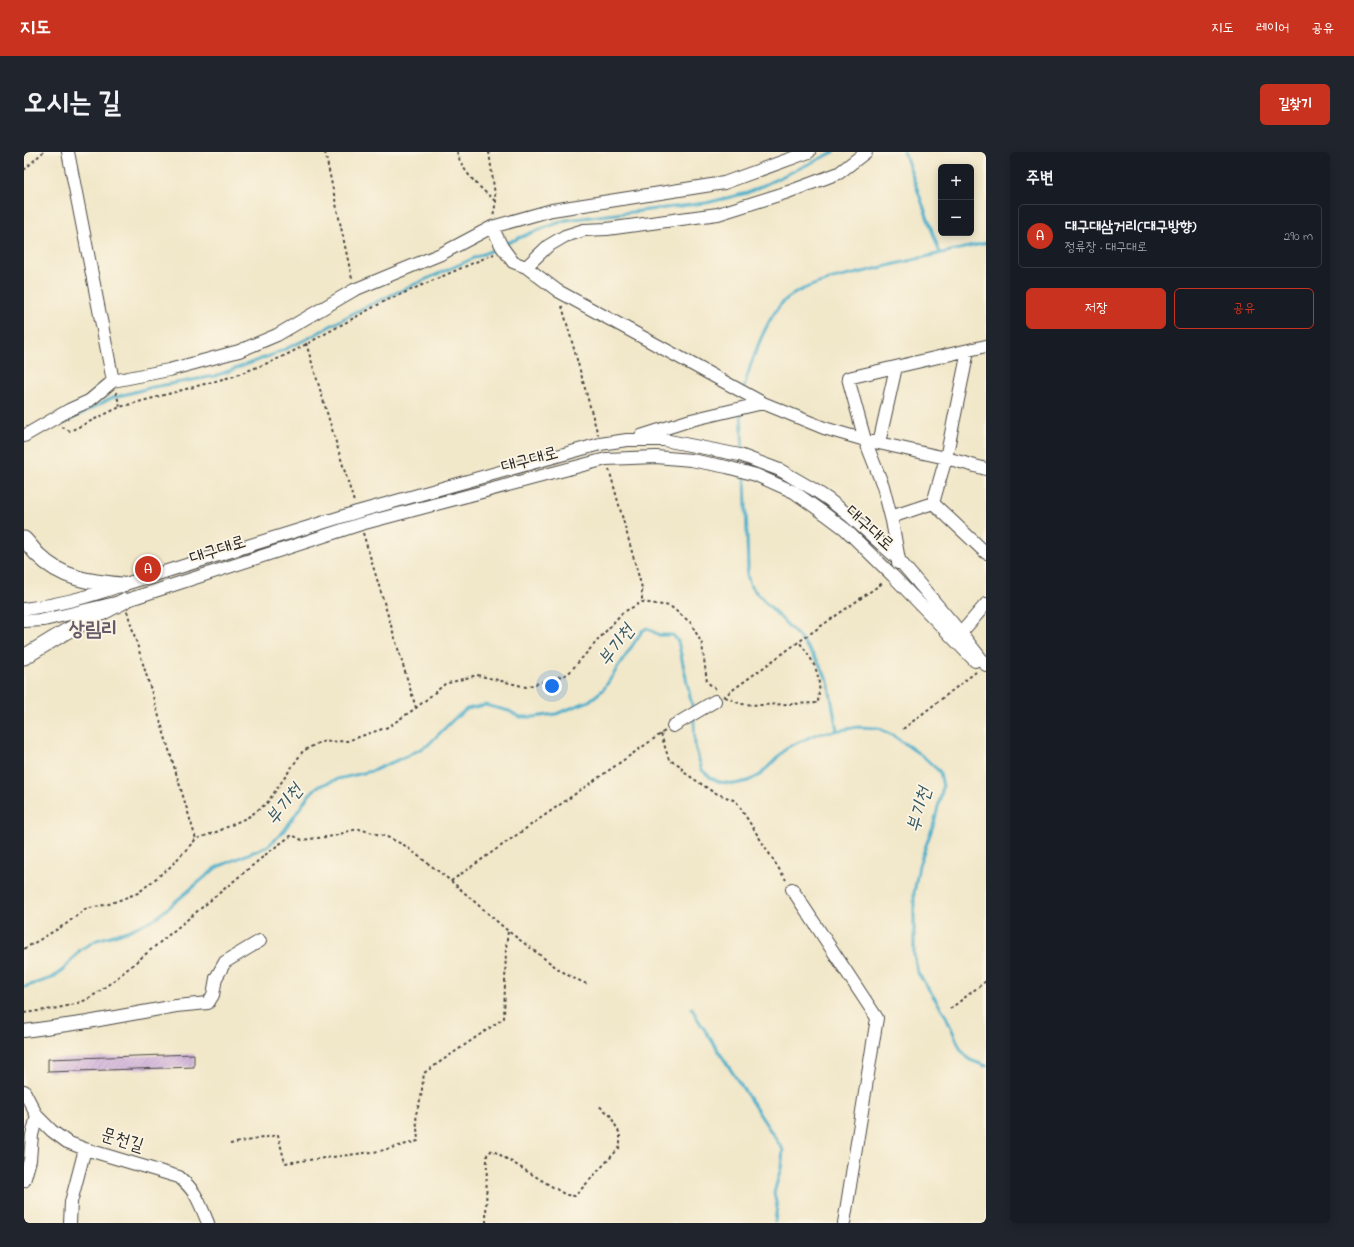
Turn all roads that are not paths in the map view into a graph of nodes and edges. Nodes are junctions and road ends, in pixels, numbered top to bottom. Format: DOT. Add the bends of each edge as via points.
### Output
graph roads {
  1 [pos="68,152"];
  2 [pos="809,152"];
  3 [pos="866,152"];
  4 [pos="499,241"];
  5 [pos="526,267"];
  6 [pos="986,346"];
  7 [pos="968,351"];
  8 [pos="896,367"];
  9 [pos="113,381"];
  10 [pos="763,403"];
  11 [pos="24,436"];
  12 [pos="627,440"];
  13 [pos="865,440"];
  14 [pos="879,443"];
  15 [pos="946,458"];
  16 [pos="986,469"];
  17 [pos="932,503"];
  18 [pos="891,517"];
  19 [pos="24,539"];
  20 [pos="986,553"];
  21 [pos="899,560"];
  22 [pos="893,576"];
  23 [pos="122,585"];
  24 [pos="124,601"];
  25 [pos="986,604"];
  26 [pos="24,608"];
  27 [pos="24,621"];
  28 [pos="961,632"];
  29 [pos="24,657"];
  30 [pos="986,665"];
  31 [pos="980,672"];
  32 [pos="720,699"];
  33 [pos="673,726"];
  34 [pos="790,885"];
  35 [pos="260,941"];
  36 [pos="24,1031"];
  37 [pos="24,1091"];
  38 [pos="37,1116"];
  39 [pos="85,1150"];
  40 [pos="24,1182"];
  41 [pos="70,1223"];
  42 [pos="208,1223"];
  43 [pos="844,1223"];
  1 -- 9 [label="street"];
  2 -- 4 [label="street" via="724,183 552,210"];
  3 -- 5 [label="street" via="839,173 718,214 584,230 565,236 548,246"];
  4 -- 5 [label="street" via="513,262"];
  4 -- 9 [label="street" via="441,254 354,290 278,335 238,351 168,370"];
  5 -- 10 [label="street" via="558,291"];
  6 -- 7 [label="street"];
  7 -- 8 [label="street"];
  7 -- 15 [label="street"];
  8 -- 13 [label="street" via="848,378"];
  8 -- 14 [label="street"];
  9 -- 11 [label="street" via="89,400"];
  10 -- 12 [label="street" via="691,420"];
  10 -- 13 [label="street" via="824,428"];
  12 -- 21 [label="street, 대구대로" via="664,440 740,455 780,470 813,489 851,517"];
  12 -- 23 [label="street, 대구대로" via="600,444 357,512"];
  13 -- 14 [label="street"];
  13 -- 18 [label="street"];
  14 -- 15 [label="street"];
  15 -- 16 [label="street"];
  15 -- 17 [label="street"];
  17 -- 18 [label="street"];
  17 -- 20 [label="street"];
  18 -- 21 [label="street"];
  19 -- 23 [label="main road" via="39,556 62,573 81,580"];
  21 -- 22 [label="street"];
  21 -- 28 [label="street, 대구대로"];
  22 -- 24 [label="street, 대구대로" via="845,530 794,492 740,470 674,458 636,457 606,459 361,524"];
  22 -- 31 [label="street, 대구대로" via="951,637"];
  23 -- 26 [label="street, 대구대로" via="95,595 53,605"];
  24 -- 27 [label="street, 대구대로" via="56,617"];
  24 -- 29 [label="main road"];
  25 -- 28 [label="street"];
  28 -- 30 [label="street, 대구대로"];
  32 -- 33 [label="street"];
  34 -- 43 [label="street" via="878,1018"];
  35 -- 36 [label="street" via="225,962 216,978 213,995 208,1004 176,1006"];
  37 -- 38 [label="street, 문천길"];
  38 -- 39 [label="street, 문천길" via="67,1142"];
  38 -- 40 [label="street"];
  39 -- 41 [label="street" via="71,1202"];
  39 -- 42 [label="street, 문천길" via="179,1178 190,1187 199,1200"];
}
